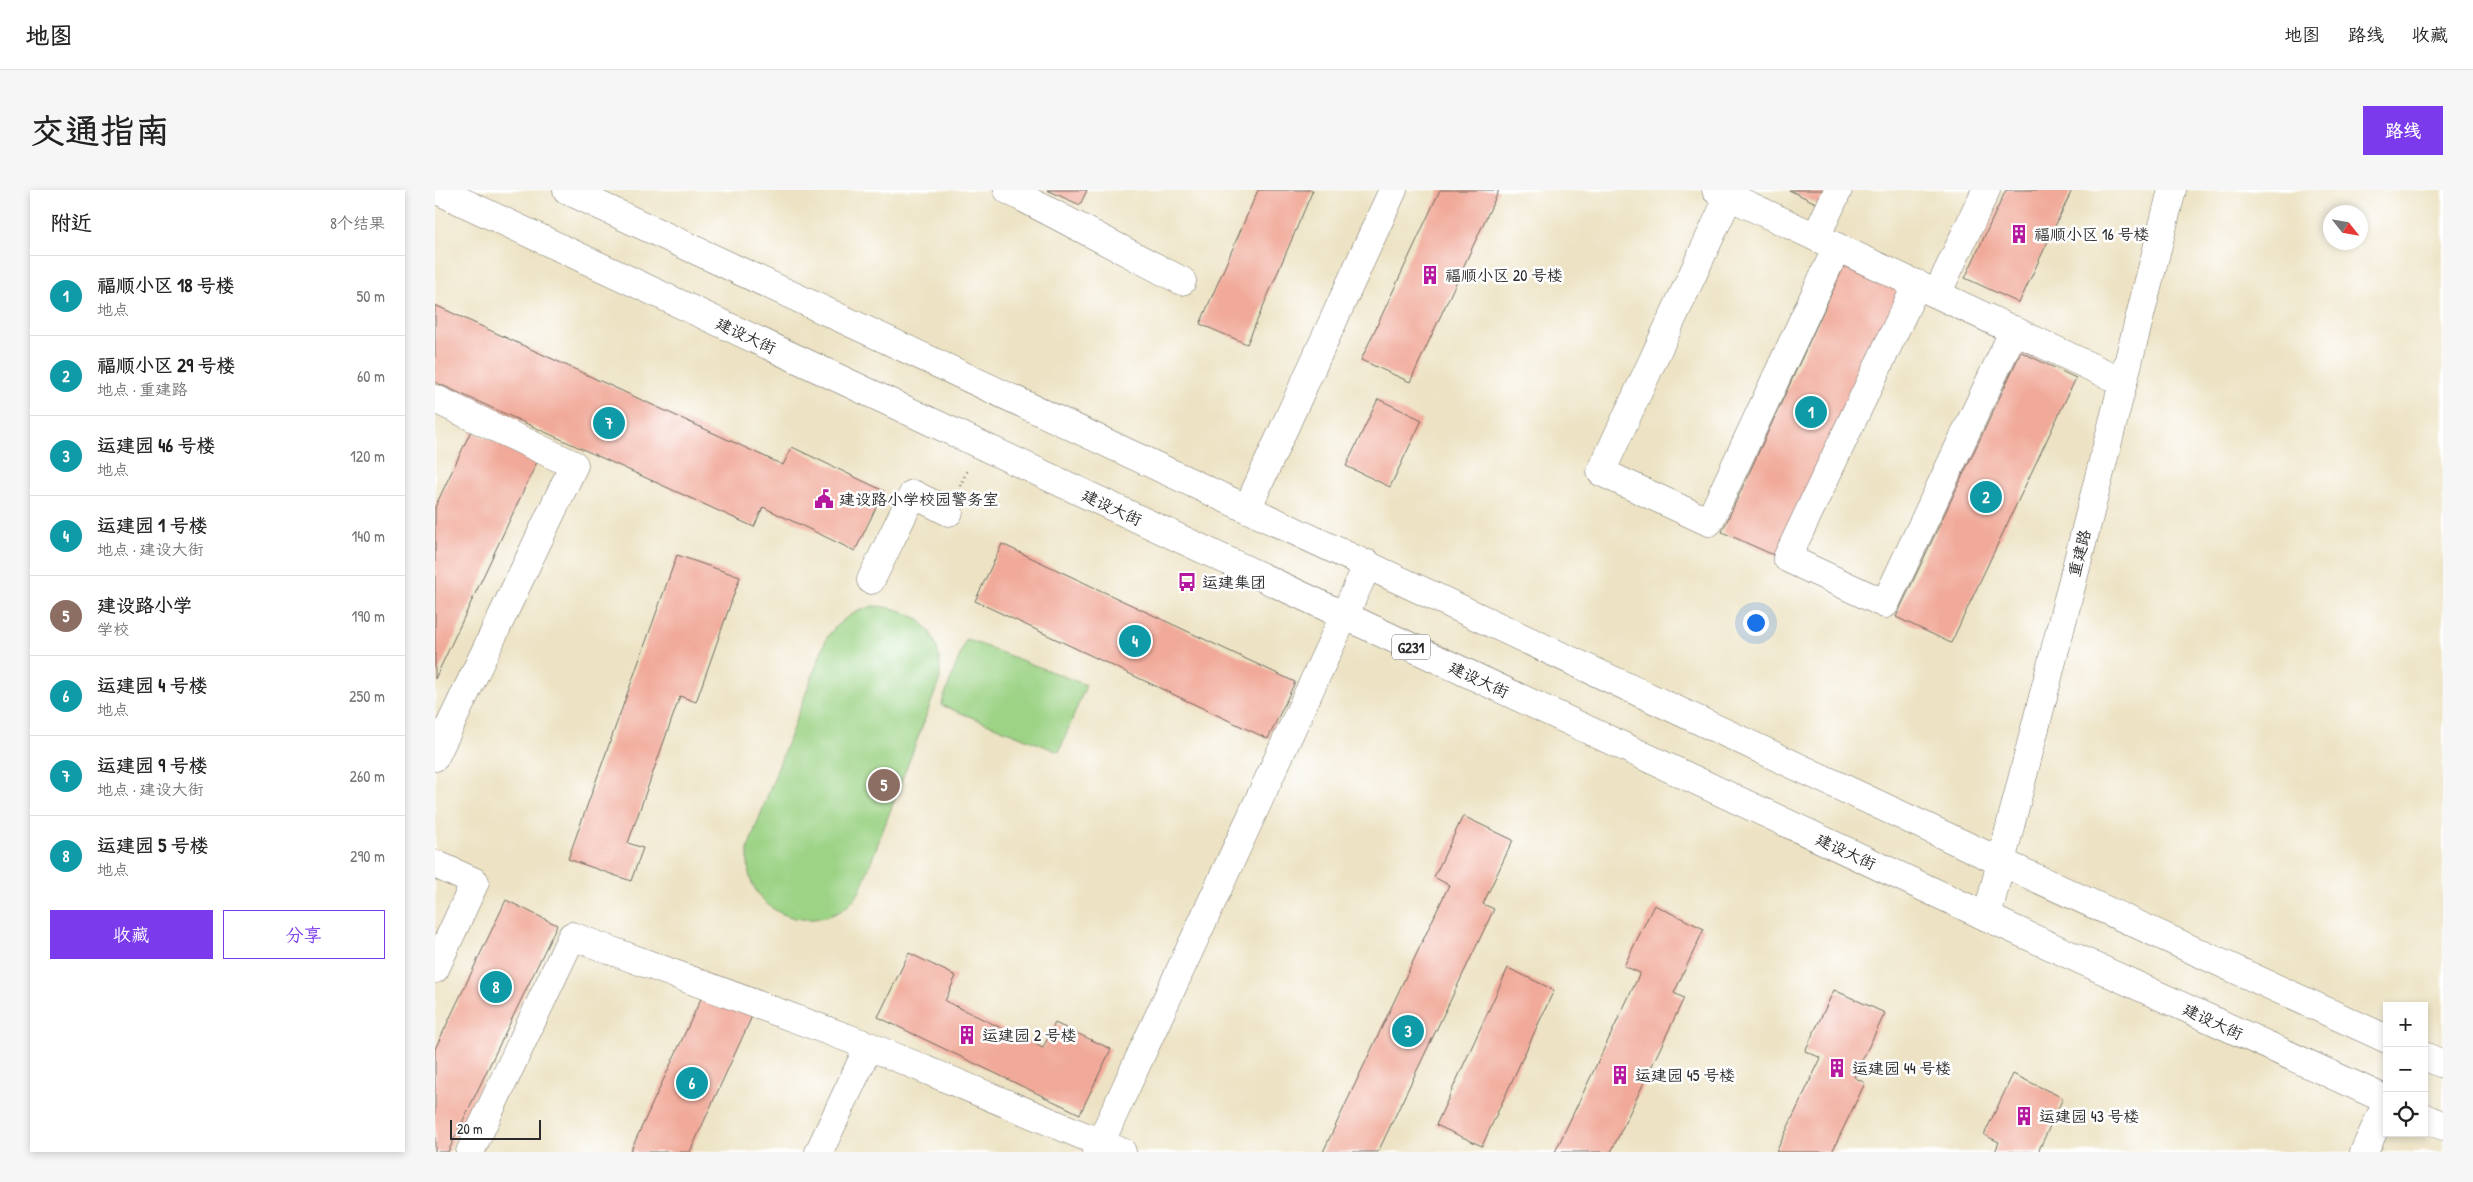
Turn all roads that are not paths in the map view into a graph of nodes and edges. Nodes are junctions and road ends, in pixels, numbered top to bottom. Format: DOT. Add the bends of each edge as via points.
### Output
graph roads {
  1 [pos="437,190"];
  2 [pos="567,190"];
  3 [pos="1008,190"];
  4 [pos="1393,190"];
  5 [pos="1838,190"];
  6 [pos="1986,190"];
  7 [pos="2172,190"];
  8 [pos="1722,192"];
  9 [pos="1827,242"];
  10 [pos="1182,281"];
  11 [pos="1927,289"];
  12 [pos="2014,330"];
  13 [pos="2123,382"];
  14 [pos="435,399"];
  15 [pos="1247,507"];
  16 [pos="949,512"];
  17 [pos="1369,564"];
  18 [pos="871,580"];
  19 [pos="1345,616"];
  20 [pos="435,758"];
  21 [pos="2001,862"];
  22 [pos="435,864"];
  23 [pos="1987,917"];
  24 [pos="435,969"];
  25 [pos="2383,1036"];
  26 [pos="869,1046"];
  27 [pos="2428,1058"];
  28 [pos="2443,1064"];
  29 [pos="2383,1099"];
  30 [pos="2383,1110"];
  31 [pos="2428,1119"];
  32 [pos="2443,1126"];
  33 [pos="1106,1149"];
  34 [pos="470,1152"];
  35 [pos="819,1152"];
  36 [pos="2364,1152"];
  1 -- 19 [label="main road, 建设大街 / G231"];
  2 -- 15 [label="main road"];
  3 -- 10 [label="main road"];
  4 -- 15 [label="main road"];
  5 -- 9 [label="main road"];
  6 -- 11 [label="main road"];
  7 -- 13 [label="main road, 重建路"];
  8 -- 9 [label="main road"];
  8 -- 9 [label="main road" via="1601,472 1709,522"];
  9 -- 11 [label="main road"];
  11 -- 12 [label="main road"];
  11 -- 12 [label="main road" via="1787,558 1885,604"];
  12 -- 13 [label="main road"];
  13 -- 21 [label="main road, 重建路"];
  14 -- 20 [label="main road" via="574,465"];
  15 -- 17 [label="main road"];
  16 -- 18 [label="main road" via="913,494"];
  17 -- 19 [label="main road"];
  17 -- 21 [label="main road"];
  19 -- 23 [label="main road, 建设大街 / G231"];
  19 -- 33 [label="main road"];
  21 -- 23 [label="main road, 重建路"];
  21 -- 25 [label="main road"];
  22 -- 24 [label="main road" via="475,882"];
  23 -- 29 [label="main road, 建设大街 / G231"];
  26 -- 33 [label="main road"];
  26 -- 34 [label="main road" via="572,936"];
  26 -- 35 [label="main road"];
  27 -- 28 [label="main road"];
  30 -- 36 [label="main road"];
  31 -- 32 [label="main road"];
}
